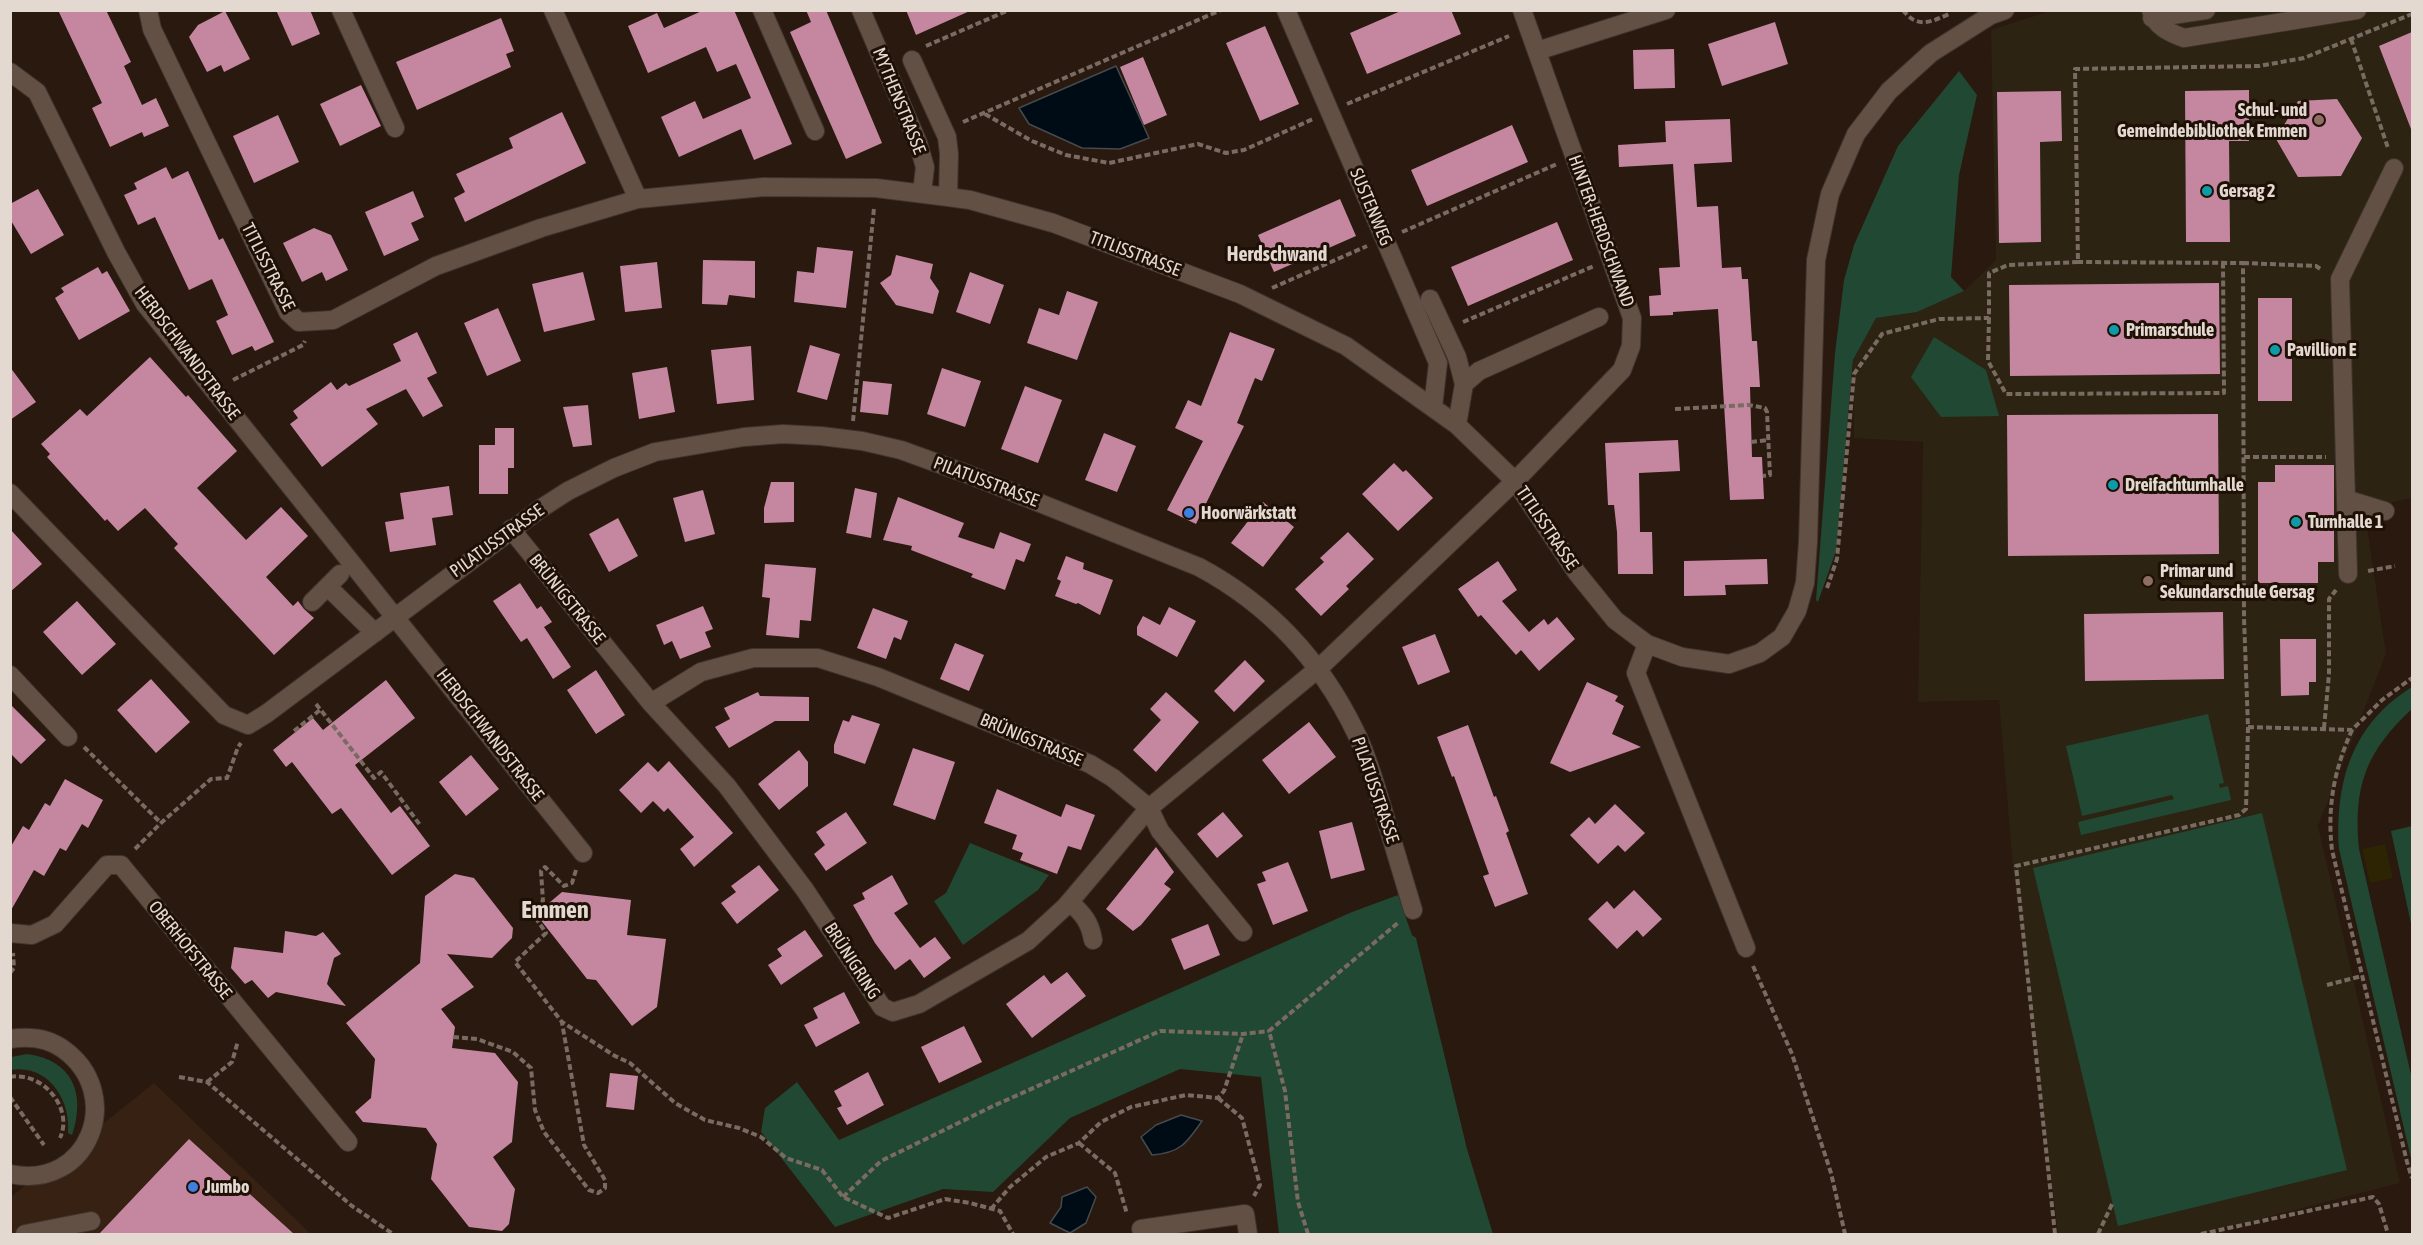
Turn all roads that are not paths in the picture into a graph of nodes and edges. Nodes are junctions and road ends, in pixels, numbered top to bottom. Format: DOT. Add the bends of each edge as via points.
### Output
graph roads {
  1 [pos="148,10"];
  2 [pos="341,10"];
  3 [pos="553,10"];
  4 [pos="762,10"];
  5 [pos="861,10"];
  6 [pos="1286,10"];
  7 [pos="1522,10"];
  8 [pos="1666,10"];
  9 [pos="2005,10"];
  10 [pos="2206,10"];
  11 [pos="2357,10"];
  12 [pos="2151,14"];
  13 [pos="2281,17"];
  14 [pos="1537,51"];
  15 [pos="916,54"];
  16 [pos="10,72"];
  17 [pos="395,128"];
  18 [pos="815,131"];
  19 [pos="2394,168"];
  20 [pos="922,193"];
  21 [pos="948,197"];
  22 [pos="638,199"];
  23 [pos="1430,299"];
  24 [pos="1599,317"];
  25 [pos="1464,384"];
  26 [pos="1433,407"];
  27 [pos="1457,424"];
  28 [pos="1515,481"];
  29 [pos="10,493"];
  30 [pos="2346,499"];
  31 [pos="2385,511"];
  32 [pos="511,530"];
  33 [pos="2348,574"];
  34 [pos="312,602"];
  35 [pos="396,617"];
  36 [pos="375,633"];
  37 [pos="1647,644"];
  38 [pos="1319,668"];
  39 [pos="10,675"];
  40 [pos="651,703"];
  41 [pos="68,737"];
  42 [pos="1149,808"];
  43 [pos="583,853"];
  44 [pos="1070,902"];
  45 [pos="1413,910"];
  46 [pos="1243,932"];
  47 [pos="10,933"];
  48 [pos="1093,940"];
  49 [pos="1746,948"];
  50 [pos="10,1039"];
  51 [pos="348,1143"];
  52 [pos="10,1174"];
  53 [pos="91,1221"];
  54 [pos="1142,1229"];
  55 [pos="25,1234"];
  56 [pos="1248,1234"];
  1 -- 22 [label="street, TITLISSTRASSE" via="152,29 288,312 299,322 333,320 436,266 541,228"];
  2 -- 17 [label="street"];
  3 -- 22 [label="street"];
  4 -- 18 [label="street"];
  5 -- 20 [label="street, MYTHENSTRASSE" via="918,144 925,167"];
  6 -- 26 [label="street, SUSTENWEG" via="1438,363"];
  7 -- 14 [label="street, HINTER-HERDSCHWAND"];
  8 -- 14 [label="street"];
  9 -- 37 [label="street, TITLISSTRASSE" via="1931,54 1889,91 1856,134 1830,194 1816,260 1808,542 1805,583 1797,611 1782,637 1760,653 1729,664 1682,657"];
  10 -- 12 [label="street"];
  11 -- 13 [label="street"];
  12 -- 13 [label="street" via="2168,33 2184,38"];
  14 -- 28 [label="street, HINTER-HERDSCHWAND" via="1632,318 1631,346 1622,370"];
  15 -- 21 [label="street" via="947,137"];
  16 -- 35 [label="street, HERDSCHWANDSTRASSE" via="37,92 145,304"];
  19 -- 30 [label="street" via="2340,279"];
  20 -- 21 [label="street, TITLISSTRASSE"];
  20 -- 22 [label="street, TITLISSTRASSE" via="876,188 764,187"];
  21 -- 26 [label="street, TITLISSTRASSE" via="1053,223 1240,294 1346,346"];
  23 -- 25 [label="street" via="1457,357"];
  24 -- 25 [label="street" via="1479,371"];
  25 -- 27 [label="street"];
  26 -- 27 [label="street, TITLISSTRASSE"];
  27 -- 28 [label="street, TITLISSTRASSE"];
  28 -- 37 [label="street, TITLISSTRASSE" via="1577,573 1616,620"];
  28 -- 38 [label="street"];
  29 -- 36 [label="street" via="224,715 246,733"];
  30 -- 31 [label="street"];
  30 -- 33 [label="street"];
  32 -- 35 [label="street, PILATUSSTRASSE"];
  32 -- 38 [label="street, PILATUSSTRASSE" via="568,491 655,452 783,434 851,440 901,450 970,475 1199,567 1227,582 1281,626"];
  32 -- 40 [label="street, BRÜNIGSTRASSE"];
  34 -- 36 [label="street" via="334,580"];
  35 -- 36 [label="street"];
  35 -- 43 [label="street, HERDSCHWANDSTRASSE"];
  37 -- 49 [label="street" via="1636,673"];
  38 -- 42 [label="street"];
  38 -- 45 [label="street, PILATUSSTRASSE" via="1369,764"];
  39 -- 41 [label="street"];
  40 -- 42 [label="street, BRÜNIGSTRASSE" via="701,672 753,658 818,658 878,676 1090,764"];
  40 -- 44 [label="street, BRÜNIGRING" via="727,786 805,890 882,1007 893,1012 918,1004 1028,941"];
  42 -- 44 [label="street, BRÜNIGRING"];
  42 -- 46 [label="street" via="1160,831"];
  44 -- 48 [label="street" via="1086,918"];
  47 -- 51 [label="street, OBERHOFSTRASSE" via="33,935 55,924 107,865 121,866"];
  50 -- 52 [label="street" via="22,1037 55,1043 76,1059 90,1079 96,1110 86,1143 68,1165 49,1174"];
  53 -- 55 [label="street"];
  54 -- 56 [label="street" via="1245,1214"];
}
